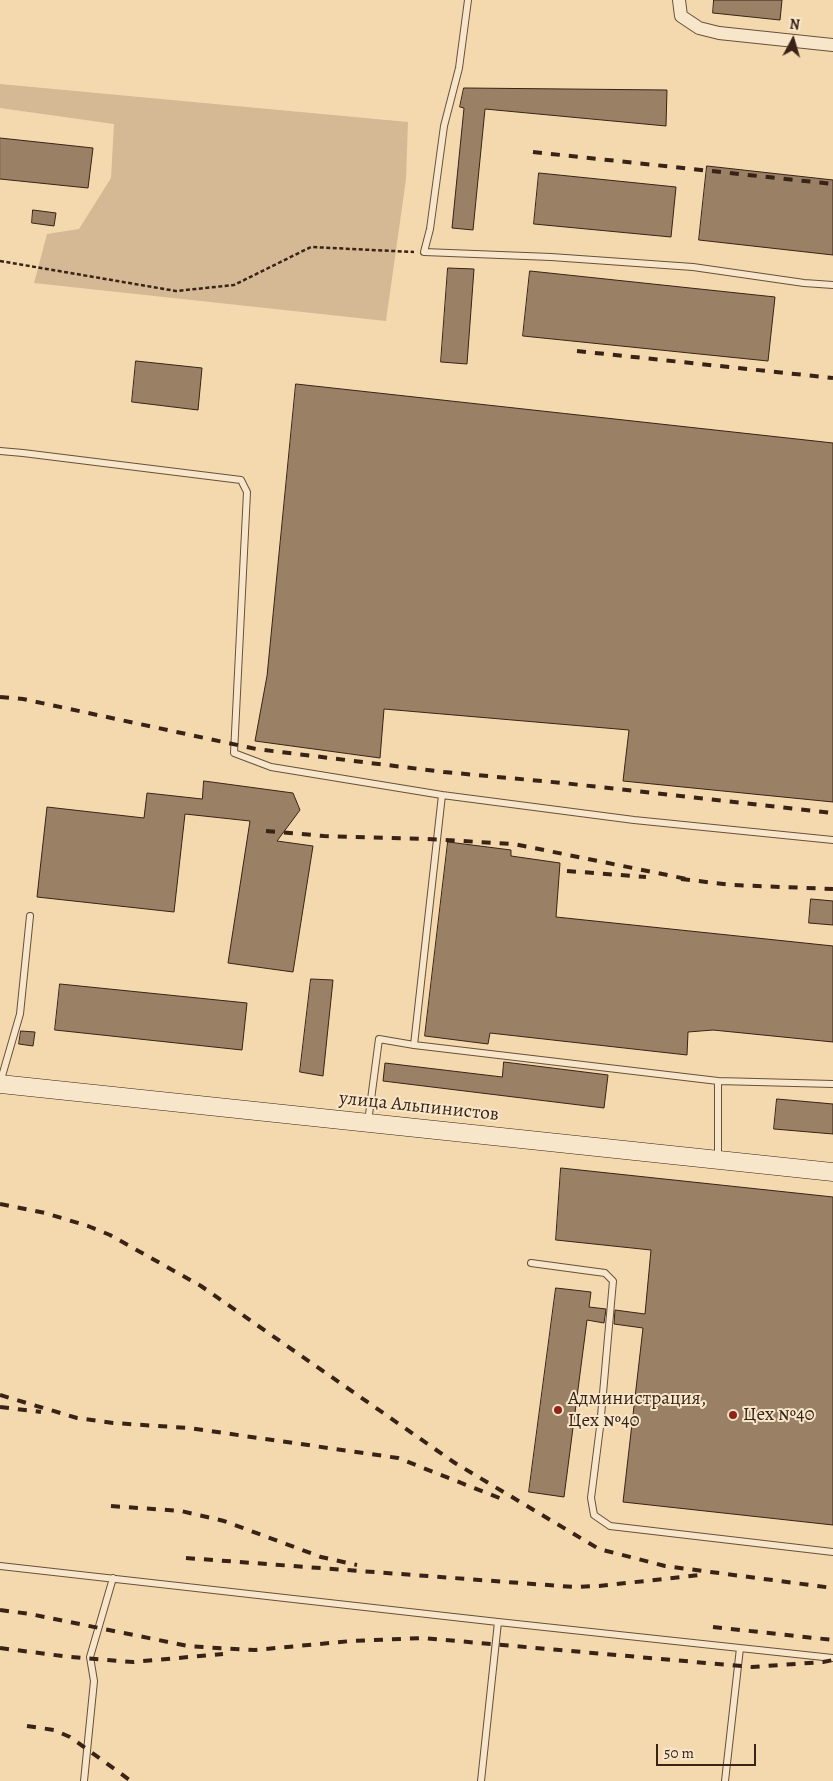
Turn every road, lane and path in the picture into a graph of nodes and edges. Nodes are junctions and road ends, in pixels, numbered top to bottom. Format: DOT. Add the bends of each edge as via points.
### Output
graph roads {
  1 [pos="468,0"];
  2 [pos="679,0"];
  3 [pos="833,46"];
  4 [pos="424,252"];
  5 [pos="0,261"];
  6 [pos="833,284"];
  7 [pos="0,451"];
  8 [pos="442,795"];
  9 [pos="833,840"];
  10 [pos="30,916"];
  11 [pos="414,1045"];
  12 [pos="718,1081"];
  13 [pos="0,1083"];
  14 [pos="833,1084"];
  15 [pos="367,1123"];
  16 [pos="718,1160"];
  17 [pos="833,1172"];
  18 [pos="531,1264"];
  19 [pos="833,1552"];
  20 [pos="0,1566"];
  21 [pos="113,1578"];
  22 [pos="498,1622"];
  23 [pos="740,1648"];
  24 [pos="833,1658"];
  25 [pos="84,1781"];
  26 [pos="481,1781"];
  27 [pos="725,1781"];
  1 -- 4 [label="lane" via="459,68 444,126"];
  2 -- 3 [label="street" via="681,16 699,28"];
  4 -- 5 [label="path" via="311,247 234,285 176,291"];
  4 -- 6 [label="lane" via="693,267 804,283"];
  7 -- 8 [label="lane" via="241,480 247,492 234,753 271,767"];
  8 -- 9 [label="lane" via="634,820"];
  8 -- 11 [label="lane"];
  10 -- 13 [label="lane" via="20,1014"];
  11 -- 12 [label="lane"];
  11 -- 15 [label="lane" via="378,1039"];
  12 -- 14 [label="lane"];
  12 -- 16 [label="lane"];
  13 -- 15 [label="main road, улица Альпинистов"];
  15 -- 16 [label="main road, улица Альпинистов"];
  16 -- 17 [label="main road, улица Альпинистов"];
  18 -- 19 [label="lane" via="605,1272 613,1281 591,1498 594,1515 610,1526"];
  20 -- 21 [label="lane"];
  21 -- 22 [label="lane"];
  21 -- 25 [label="lane" via="90,1657 94,1681"];
  22 -- 23 [label="lane"];
  22 -- 26 [label="lane"];
  23 -- 24 [label="lane"];
  23 -- 27 [label="lane"];
}
